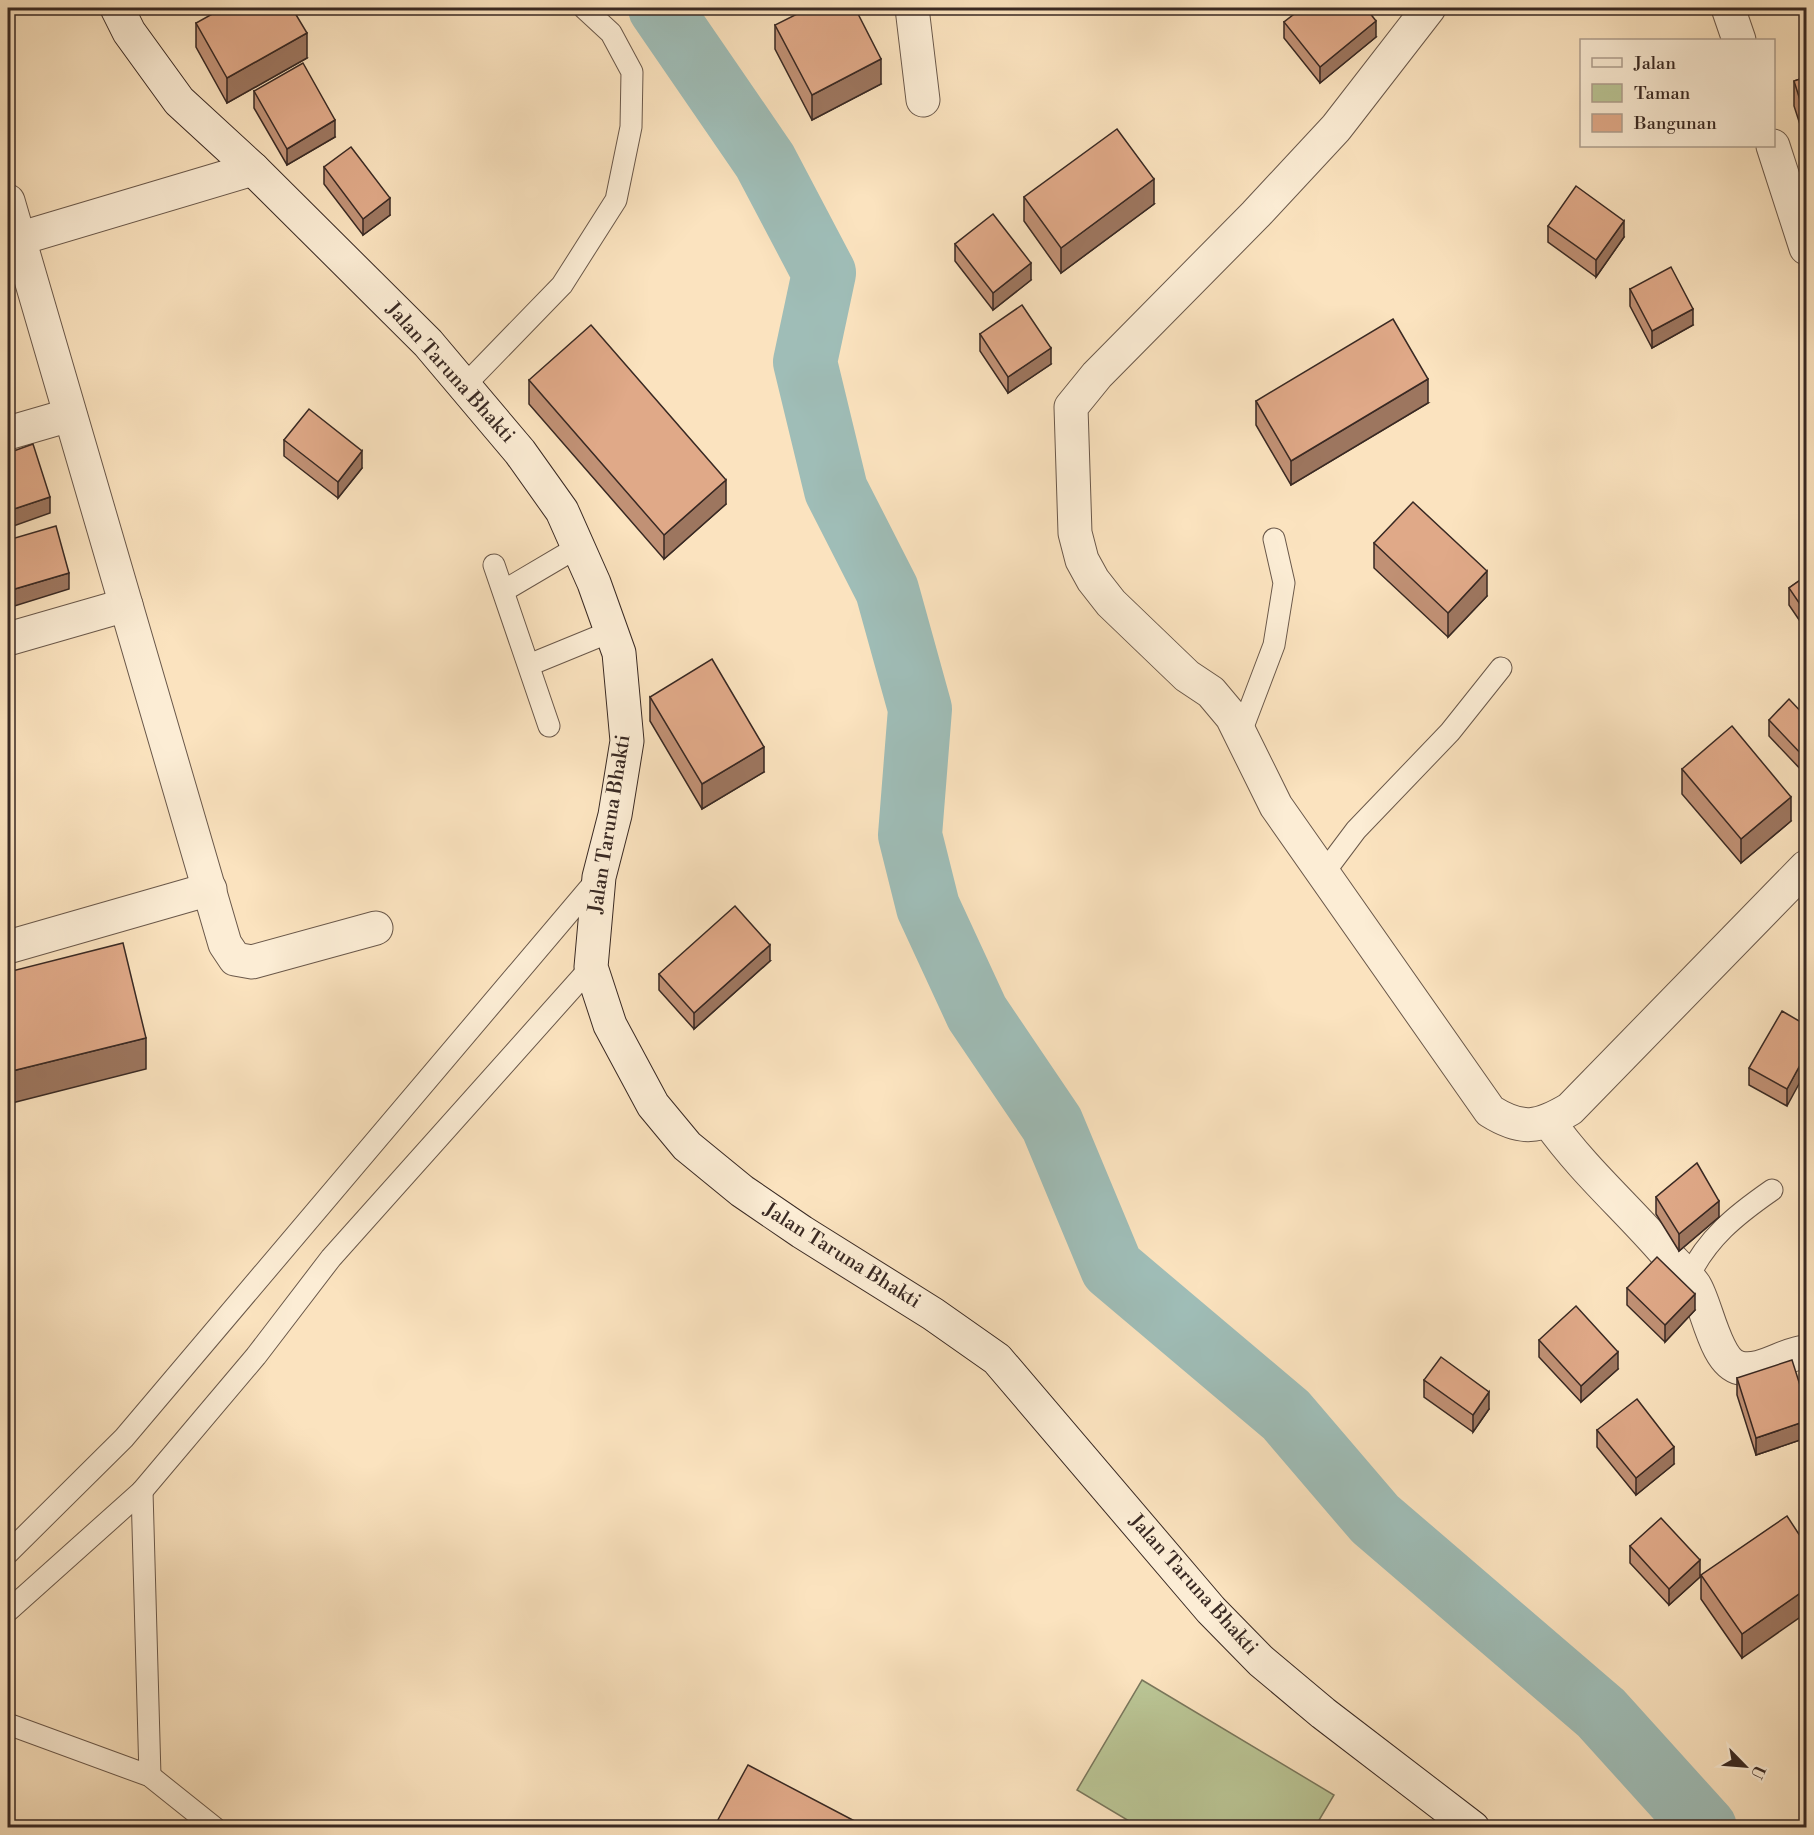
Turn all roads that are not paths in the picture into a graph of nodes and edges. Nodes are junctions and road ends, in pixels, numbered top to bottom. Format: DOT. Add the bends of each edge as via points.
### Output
graph roads {
  1 [pos="117,8"];
  2 [pos="584,8"];
  3 [pos="912,8"];
  4 [pos="1429,8"];
  5 [pos="1728,8"];
  6 [pos="1739,39"];
  7 [pos="923,100"];
  8 [pos="1773,147"];
  9 [pos="253,169"];
  10 [pos="8,201"];
  11 [pos="12,241"];
  12 [pos="1806,248"];
  13 [pos="464,386"];
  14 [pos="70,415"];
  15 [pos="8,433"];
  16 [pos="1274,539"];
  17 [pos="578,547"];
  18 [pos="494,565"];
  19 [pos="505,590"];
  20 [pos="126,605"];
  21 [pos="612,631"];
  22 [pos="8,639"];
  23 [pos="529,665"];
  24 [pos="1501,668"];
  25 [pos="549,726"];
  26 [pos="1241,732"];
  27 [pos="1806,867"];
  28 [pos="1323,874"];
  29 [pos="599,877"];
  30 [pos="210,889"];
  31 [pos="376,928"];
  32 [pos="8,947"];
  33 [pos="591,967"];
  34 [pos="1549,1122"];
  35 [pos="1772,1190"];
  36 [pos="1688,1278"];
  37 [pos="1806,1353"];
  38 [pos="142,1491"];
  39 [pos="8,1553"];
  40 [pos="8,1611"];
  41 [pos="8,1724"];
  42 [pos="150,1776"];
  43 [pos="215,1827"];
  44 [pos="1473,1827"];
  1 -- 9 [label="street, Jalan Taruna Bhakti" via="129,32 179,101"];
  2 -- 13 [label="lane" via="611,33 632,72 631,127 616,200 562,285"];
  3 -- 7 [label="street"];
  4 -- 26 [label="street" via="1336,128 1097,375 1071,407 1075,532 1082,560 1111,603 1187,676 1211,692"];
  5 -- 6 [label="street"];
  8 -- 12 [label="street"];
  9 -- 11 [label="street"];
  9 -- 13 [label="street, Jalan Taruna Bhakti" via="428,343"];
  10 -- 11 [label="street"];
  11 -- 14 [label="street"];
  13 -- 17 [label="street, Jalan Taruna Bhakti" via="520,452 562,511"];
  14 -- 15 [label="street"];
  14 -- 20 [label="street"];
  16 -- 26 [label="lane" via="1284,583 1274,645"];
  17 -- 19 [label="lane"];
  17 -- 21 [label="street, Jalan Taruna Bhakti"];
  18 -- 19 [label="lane"];
  19 -- 23 [label="lane"];
  20 -- 22 [label="street"];
  20 -- 30 [label="street"];
  21 -- 23 [label="lane"];
  21 -- 29 [label="street, Jalan Taruna Bhakti" via="619,653 627,741 615,815"];
  23 -- 25 [label="lane"];
  24 -- 28 [label="lane" via="1450,732 1356,830"];
  26 -- 28 [label="street" via="1276,806"];
  27 -- 34 [label="street" via="1569,1109"];
  28 -- 34 [label="street" via="1490,1112 1528,1126"];
  29 -- 33 [label="street, Jalan Taruna Bhakti"];
  29 -- 39 [label="lane" via="124,1438"];
  30 -- 31 [label="street" via="225,944 236,959 252,962"];
  30 -- 32 [label="street"];
  33 -- 38 [label="lane" via="331,1258 256,1356"];
  33 -- 44 [label="street, Jalan Taruna Bhakti" via="610,1025 630,1067 652,1105 687,1146 802,1233 933,1314 997,1359 1210,1610 1254,1654 1323,1713"];
  34 -- 36 [label="street" via="1573,1156"];
  35 -- 36 [label="lane" via="1714,1236"];
  36 -- 37 [label="street" via="1723,1353 1739,1368"];
  38 -- 40 [label="lane"];
  38 -- 42 [label="lane"];
  41 -- 42 [label="lane"];
  42 -- 43 [label="lane"];
}
